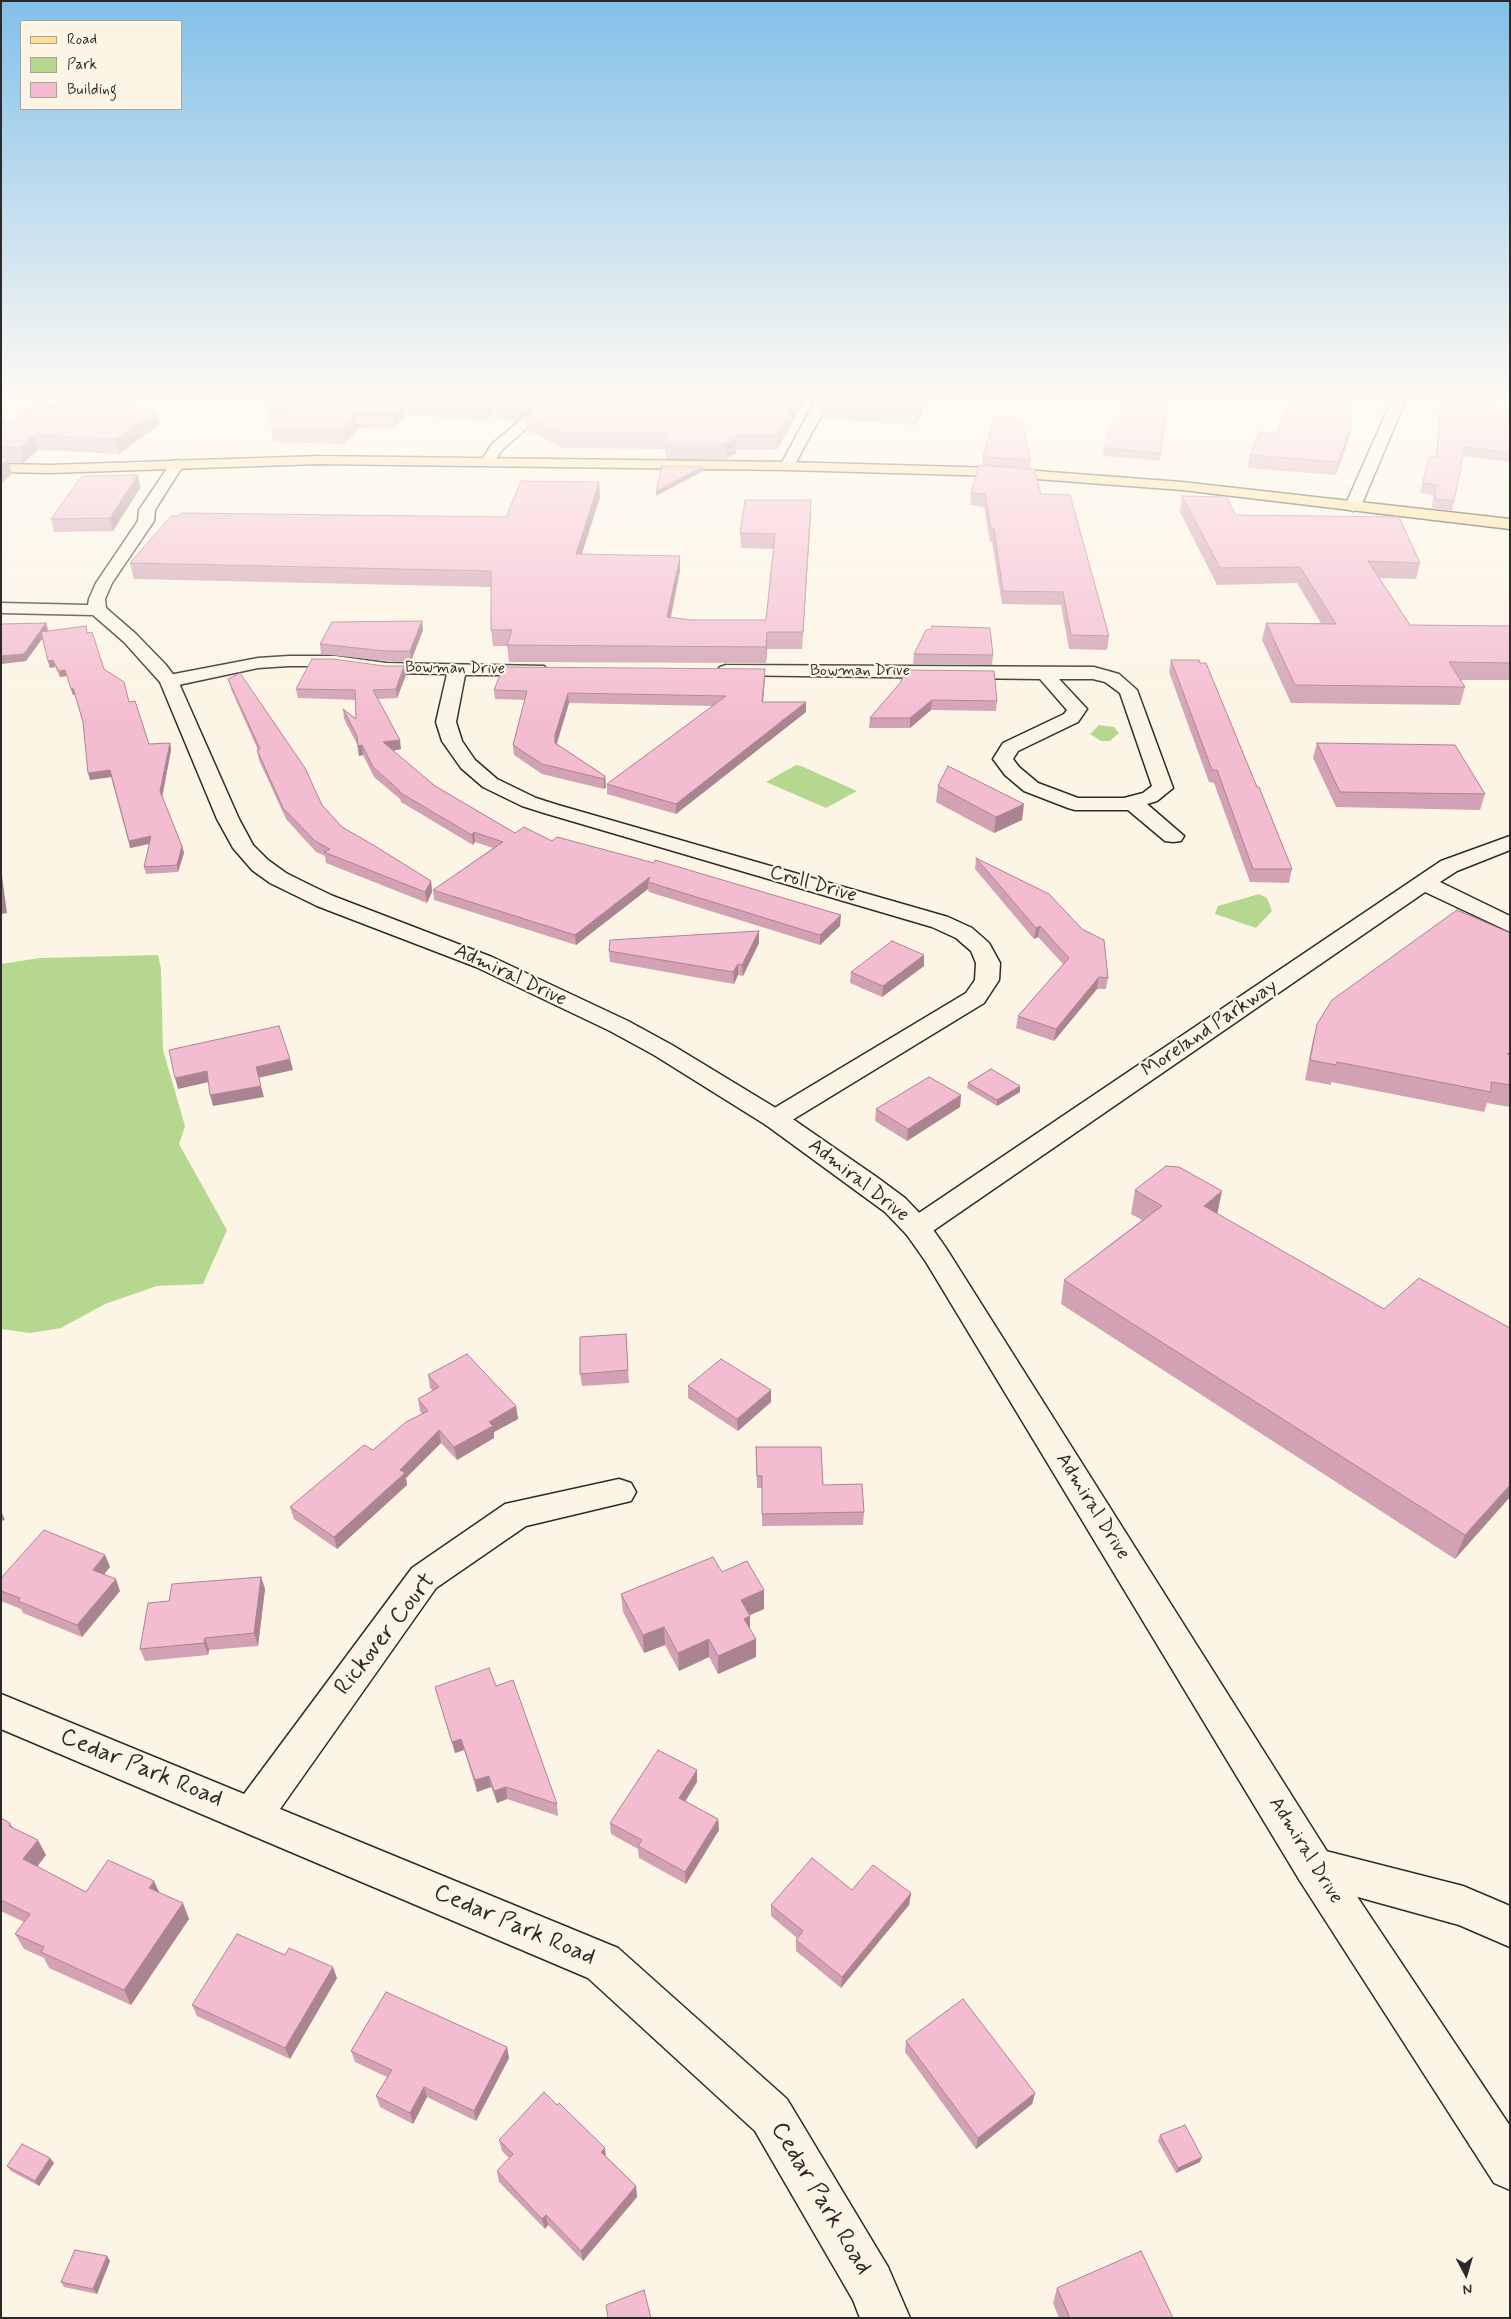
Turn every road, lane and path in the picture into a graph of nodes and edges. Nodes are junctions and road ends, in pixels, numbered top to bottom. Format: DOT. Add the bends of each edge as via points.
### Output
graph roads {
  1 [pos="151,505"];
  2 [pos="1345,505"];
  3 [pos="1352,506"];
  4 [pos="1510,524"];
  5 [pos="1,608"];
  6 [pos="97,610"];
  7 [pos="457,669"];
  8 [pos="551,670"];
  9 [pos="710,671"];
  10 [pos="1045,674"];
  11 [pos="168,680"];
  12 [pos="1131,802"];
  13 [pos="1174,836"];
  14 [pos="1510,842"];
  15 [pos="1424,883"];
  16 [pos="1510,925"];
  17 [pos="775,1118"];
  18 [pos="917,1228"];
  19 [pos="619,1492"];
  20 [pos="1,1712"];
  21 [pos="252,1815"];
  22 [pos="1314,1867"];
  23 [pos="1510,1927"];
  24 [pos="1510,2167"];
  25 [pos="885,2318"];
  1 -- 6 [label="street" via="146,521 104,583 97,599"];
  2 -- 3 [label="main road"];
  3 -- 4 [label="main road"];
  5 -- 6 [label="street"];
  6 -- 11 [label="street, Admiral Drive" via="130,638"];
  7 -- 8 [label="street, Bowman Drive"];
  7 -- 11 [label="street, Bowman Drive" via="386,668 335,661 289,660"];
  7 -- 17 [label="street, Croll Drive" via="446,722 452,741 468,764 490,783 551,809 940,922 964,933 981,948 988,963 987,980 975,998"];
  9 -- 10 [label="street, Bowman Drive"];
  10 -- 12 [label="street, Bowman Drive" via="1094,673 1112,678 1128,690 1163,788 1150,797"];
  10 -- 12 [label="street" via="1077,709 1071,718 1010,747 1003,759 1031,787 1062,801 1076,804"];
  11 -- 17 [label="street, Admiral Drive" via="234,831 244,848 278,878 325,901 484,962 610,1022"];
  12 -- 13 [label="street"];
  14 -- 15 [label="street, Moreland Parkway" via="1449,866"];
  15 -- 16 [label="street"];
  15 -- 18 [label="street, Moreland Parkway"];
  17 -- 18 [label="street, Admiral Drive" via="868,1184"];
  18 -- 22 [label="street, Admiral Drive"];
  19 -- 21 [label="street, Rickover Court" via="517,1514 424,1578"];
  20 -- 21 [label="street, Cedar Park Road"];
  21 -- 25 [label="street, Cedar Park Road" via="604,1963 771,2115 871,2284"];
  22 -- 23 [label="street" via="1463,1906"];
  22 -- 24 [label="street, Admiral Drive"];
}
